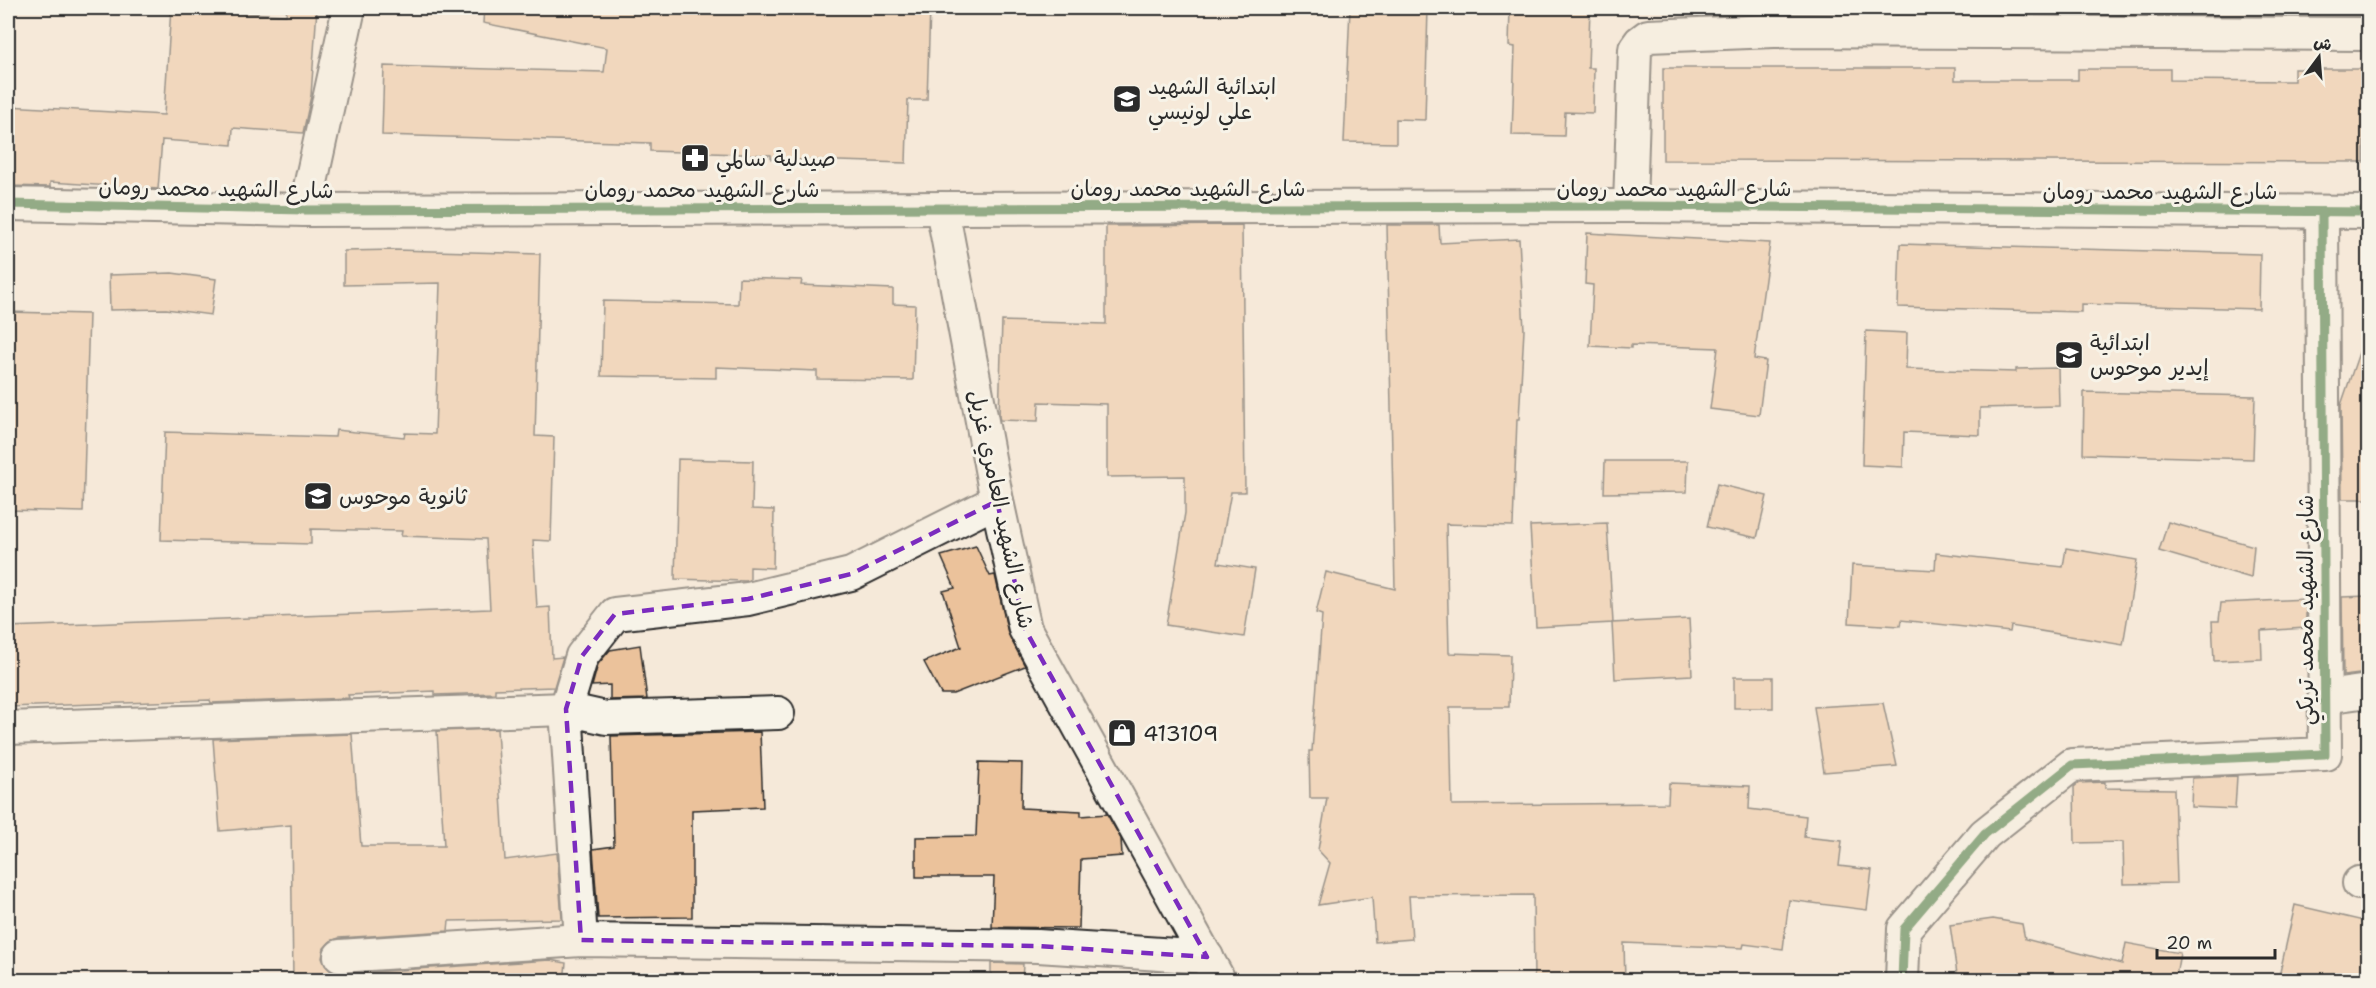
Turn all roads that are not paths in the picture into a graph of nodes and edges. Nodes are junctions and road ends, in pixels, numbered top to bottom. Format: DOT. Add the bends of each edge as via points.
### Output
graph roads {
  1 [pos="349,8"];
  2 [pos="1776,19"];
  3 [pos="2368,34"];
  4 [pos="8,204"];
  5 [pos="1630,206"];
  6 [pos="942,208"];
  7 [pos="305,210"];
  8 [pos="2322,212"];
  9 [pos="2368,212"];
  10 [pos="997,501"];
  11 [pos="2368,691"];
  12 [pos="2325,697"];
  13 [pos="566,710"];
  14 [pos="778,713"];
  15 [pos="8,728"];
  16 [pos="581,940"];
  17 [pos="340,956"];
  18 [pos="1213,969"];
  19 [pos="1902,981"];
  1 -- 7 [label="street"];
  2 -- 3 [label="street"];
  2 -- 5 [label="street" via="1648,36 1640,42 1635,49"];
  4 -- 7 [label="street, شارع الشهيد محمد رومان"];
  5 -- 6 [label="street, شارع الشهيد محمد رومان"];
  5 -- 8 [label="street, شارع الشهيد محمد رومان"];
  6 -- 7 [label="street, شارع الشهيد محمد رومان"];
  6 -- 10 [label="street, شارع الشهيد العامري غزيل"];
  8 -- 9 [label="street, شارع الشهيد محمد رومان"];
  8 -- 12 [label="street, شارع الشهيد محمد تريكي"];
  10 -- 13 [label="street" via="851,574 748,599 615,614 582,656"];
  10 -- 18 [label="street, شارع الشهيد العامري غزيل" via="1025,629"];
  11 -- 12 [label="street"];
  12 -- 19 [label="street, شارع الشهيد محمد تريكي" via="2325,754 2072,765 1985,834 1904,929"];
  13 -- 14 [label="street" via="606,718"];
  13 -- 15 [label="street"];
  13 -- 16 [label="street"];
  16 -- 17 [label="street"];
  16 -- 18 [label="street" via="1038,946"];
}
